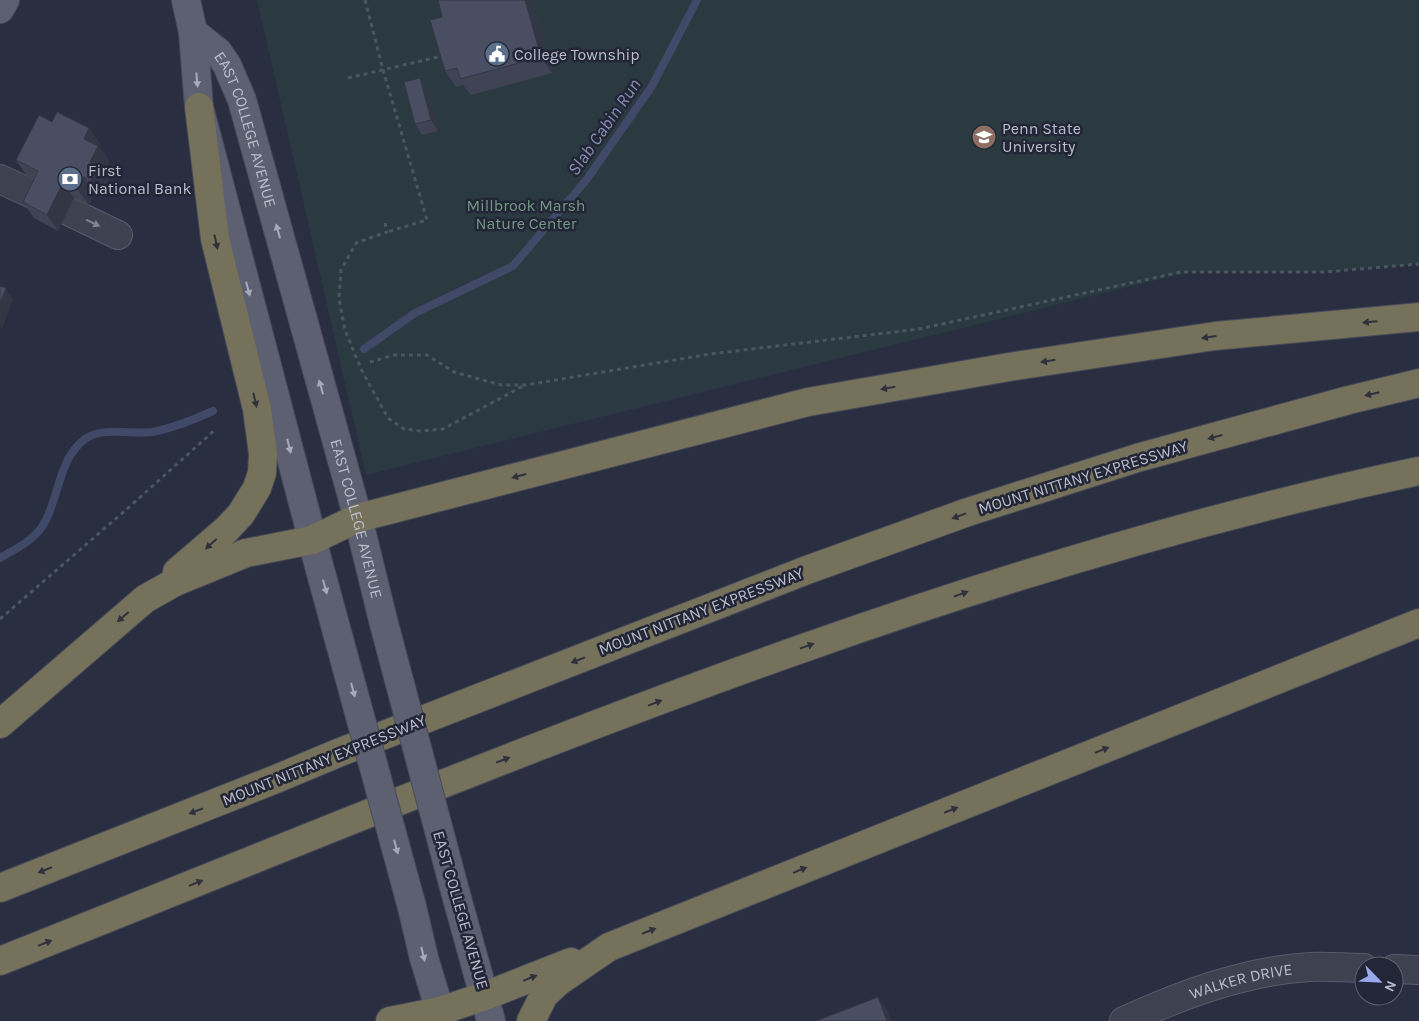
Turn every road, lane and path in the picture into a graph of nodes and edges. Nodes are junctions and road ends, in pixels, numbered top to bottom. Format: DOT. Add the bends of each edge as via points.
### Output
graph roads {
  1 [pos="5,0"];
  2 [pos="186,0"];
  3 [pos="365,0"];
  4 [pos="0,9"];
  5 [pos="193,32"];
  6 [pos="447,54"];
  7 [pos="383,70"];
  8 [pos="348,78"];
  9 [pos="199,107"];
  10 [pos="0,179"];
  11 [pos="43,199"];
  12 [pos="68,211"];
  13 [pos="385,223"];
  14 [pos="387,232"];
  15 [pos="118,235"];
  16 [pos="1419,264"];
  17 [pos="1419,317"];
  18 [pos="370,362"];
  19 [pos="1419,383"];
  20 [pos="526,384"];
  21 [pos="216,429"];
  22 [pos="1419,471"];
  23 [pos="358,518"];
  24 [pos="312,540"];
  25 [pos="145,599"];
  26 [pos="0,619"];
  27 [pos="1419,623"];
  28 [pos="0,724"];
  29 [pos="0,888"];
  30 [pos="609,947"];
  31 [pos="0,961"];
  32 [pos="1354,968"];
  33 [pos="1404,969"];
  34 [pos="1419,970"];
  35 [pos="488,1009"];
  36 [pos="441,1016"];
  37 [pos="390,1021"];
  38 [pos="531,1021"];
  39 [pos="1124,1021"];
  1 -- 4 [label="main road"];
  2 -- 5 [label="main road, EAST COLLEGE AVENUE"];
  3 -- 7 [label="path"];
  5 -- 9 [label="main road, EAST COLLEGE AVENUE, one-way"];
  23 -- 5 [label="main road, EAST COLLEGE AVENUE, one-way" via="242,100 218,52"];
  6 -- 7 [label="path"];
  7 -- 8 [label="path"];
  7 -- 14 [label="path" via="427,220"];
  9 -- 24 [label="main road, EAST COLLEGE AVENUE, one-way"];
  9 -- 25 [label="highway, one-way" via="215,240 257,409 262,435 262,472 251,500 236,519"];
  10 -- 11 [label="street"];
  12 -- 15 [label="street, one-way"];
  13 -- 14 [label="path"];
  14 -- 20 [label="path" via="356,244 341,270 339,299 345,330 362,371 388,418 404,429 443,428"];
  16 -- 20 [label="path" via="1324,272 1181,272 919,329 710,354"];
  17 -- 23 [label="highway, one-way" via="1215,336 808,402"];
  18 -- 20 [label="path" via="394,355 427,355 454,372 500,385"];
  19 -- 29 [label="highway, MOUNT NITTANY EXPRESSWAY, one-way" via="1137,458 968,512 816,566"];
  21 -- 26 [label="path"];
  31 -- 22 [label="highway, one-way" via="457,777 802,647 1008,578 1177,530"];
  23 -- 24 [label="highway"];
  23 -- 35 [label="main road, EAST COLLEGE AVENUE, bridge"];
  24 -- 25 [label="highway" via="246,553 175,582"];
  24 -- 36 [label="main road, EAST COLLEGE AVENUE, one-way, bridge"];
  25 -- 28 [label="highway, one-way"];
  30 -- 27 [label="highway, one-way"];
  35 -- 30 [label="highway, one-way"];
  30 -- 38 [label="highway" via="558,982 544,996"];
  32 -- 39 [label="street, WALKER DRIVE" via="1311,967 1255,974 1203,988"];
  33 -- 34 [label="street"];
  35 -- 36 [label="highway"];
  36 -- 37 [label="highway"];
}
